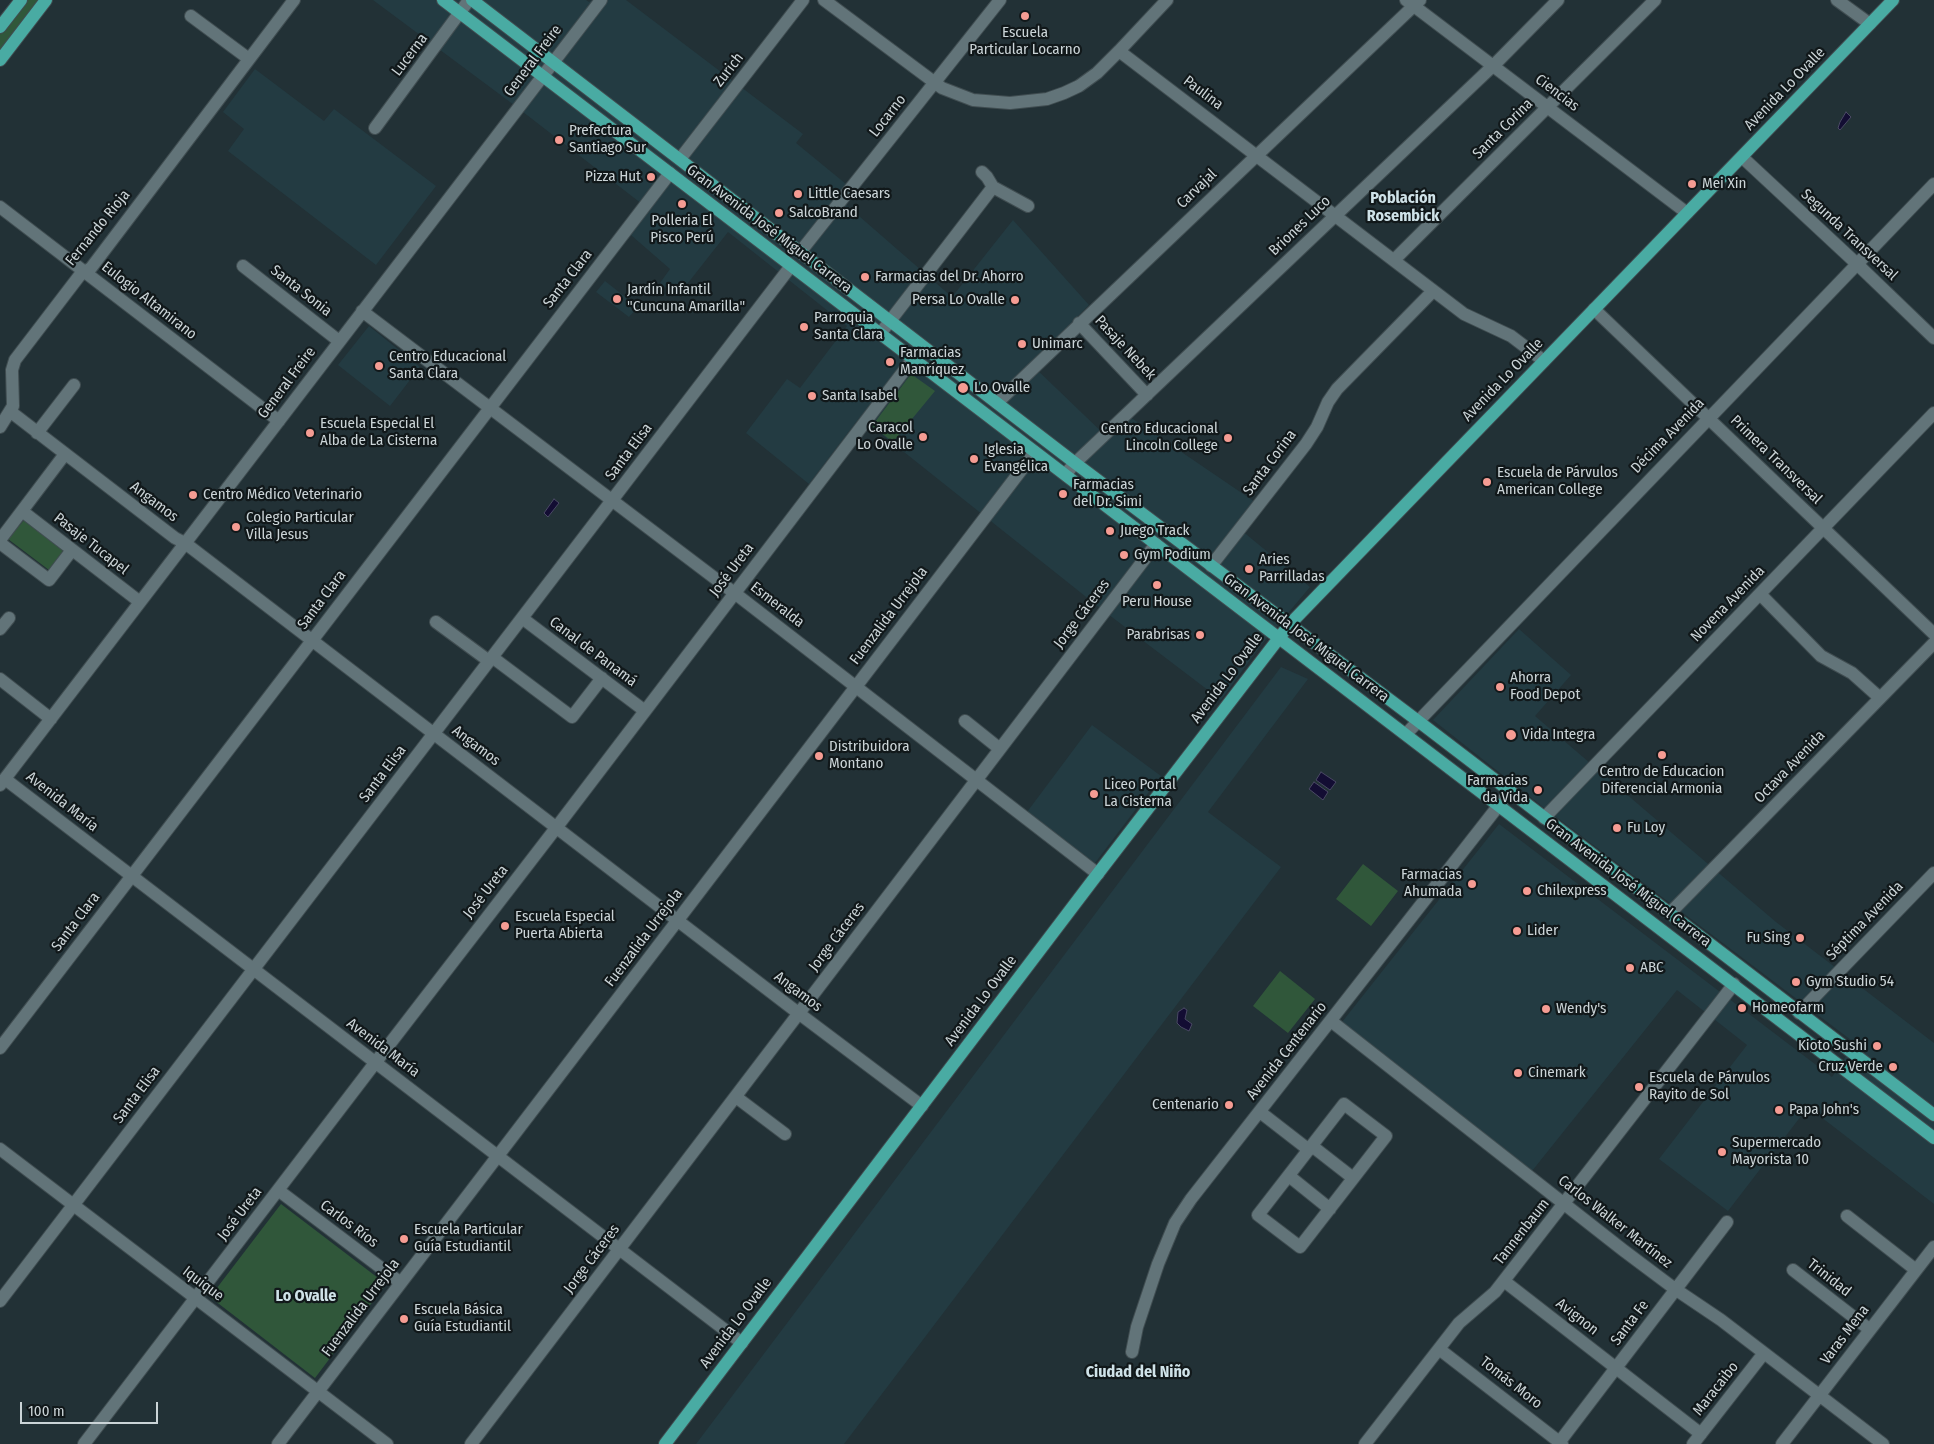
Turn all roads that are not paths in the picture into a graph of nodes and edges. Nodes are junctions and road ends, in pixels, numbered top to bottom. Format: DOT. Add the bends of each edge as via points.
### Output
graph roads {
  1 [pos="21,0"];
  2 [pos="46,0"];
  3 [pos="294,0"];
  4 [pos="443,0"];
  5 [pos="470,0"];
  6 [pos="601,0"];
  7 [pos="803,0"];
  8 [pos="1000,0"];
  9 [pos="1167,0"];
  10 [pos="1558,0"];
  11 [pos="1655,0"];
  12 [pos="1837,0"];
  13 [pos="1893,0"];
  14 [pos="829,1"];
  15 [pos="1414,2"];
  16 [pos="461,14"];
  17 [pos="191,16"];
  18 [pos="3,24"];
  19 [pos="1870,24"];
  20 [pos="22,32"];
  21 [pos="1119,51"];
  22 [pos="249,59"];
  23 [pos="0,60"];
  24 [pos="553,62"];
  25 [pos="1493,65"];
  26 [pos="542,76"];
  27 [pos="934,84"];
  28 [pos="1549,107"];
  29 [pos="375,128"];
  30 [pos="1257,154"];
  31 [pos="1742,157"];
  32 [pos="680,159"];
  33 [pos="982,172"];
  34 [pos="670,173"];
  35 [pos="1934,184"];
  36 [pos="992,187"];
  37 [pos="1028,206"];
  38 [pos="0,207"];
  39 [pos="1687,213"];
  40 [pos="1336,215"];
  41 [pos="796,248"];
  42 [pos="1394,260"];
  43 [pos="1857,264"];
  44 [pos="243,266"];
  45 [pos="791,266"];
  46 [pos="85,272"];
  47 [pos="1434,291"];
  48 [pos="1594,309"];
  49 [pos="362,311"];
  50 [pos="890,320"];
  51 [pos="1079,323"];
  52 [pos="880,334"];
  53 [pos="1934,338"];
  54 [pos="339,341"];
  55 [pos="913,359"];
  56 [pos="1544,361"];
  57 [pos="6,364"];
  58 [pos="74,386"];
  59 [pos="1147,395"];
  60 [pos="997,403"];
  61 [pos="489,408"];
  62 [pos="11,412"];
  63 [pos="1934,413"];
  64 [pos="1708,418"];
  65 [pos="278,421"];
  66 [pos="0,427"];
  67 [pos="37,433"];
  68 [pos="1035,452"];
  69 [pos="65,454"];
  70 [pos="1075,463"];
  71 [pos="1067,476"];
  72 [pos="612,501"];
  73 [pos="22,511"];
  74 [pos="1824,528"];
  75 [pos="1179,541"];
  76 [pos="0,542"];
  77 [pos="185,543"];
  78 [pos="1156,544"];
  79 [pos="72,550"];
  80 [pos="1211,566"];
  81 [pos="735,593"];
  82 [pos="1760,594"];
  83 [pos="140,602"];
  84 [pos="9,618"];
  85 [pos="522,618"];
  86 [pos="436,622"];
  87 [pos="1289,625"];
  88 [pos="0,629"];
  89 [pos="1934,634"];
  90 [pos="1278,638"];
  91 [pos="312,640"];
  92 [pos="1934,643"];
  93 [pos="491,659"];
  94 [pos="602,678"];
  95 [pos="0,679"];
  96 [pos="856,687"];
  97 [pos="1880,698"];
  98 [pos="646,711"];
  99 [pos="51,719"];
  100 [pos="965,721"];
  101 [pos="1418,721"];
  102 [pos="434,734"];
  103 [pos="1406,734"];
  104 [pos="1000,748"];
  105 [pos="976,780"];
  106 [pos="3,782"];
  107 [pos="1510,791"];
  108 [pos="1499,805"];
  109 [pos="1544,818"];
  110 [pos="556,828"];
  111 [pos="1934,873"];
  112 [pos="1098,874"];
  113 [pos="132,876"];
  114 [pos="1670,913"];
  115 [pos="677,921"];
  116 [pos="254,969"];
  117 [pos="1734,984"];
  118 [pos="1799,1012"];
  119 [pos="799,1014"];
  120 [pos="1777,1018"];
  121 [pos="1331,1021"];
  122 [pos="0,1048"];
  123 [pos="375,1062"];
  124 [pos="736,1097"];
  125 [pos="922,1106"];
  126 [pos="1932,1109"];
  127 [pos="1260,1112"];
  128 [pos="785,1134"];
  129 [pos="1934,1138"];
  130 [pos="1310,1148"];
  131 [pos="0,1149"];
  132 [pos="498,1156"];
  133 [pos="1289,1176"];
  134 [pos="1353,1178"];
  135 [pos="278,1190"];
  136 [pos="1564,1204"];
  137 [pos="73,1205"];
  138 [pos="1330,1209"];
  139 [pos="1848,1216"];
  140 [pos="1727,1222"];
  141 [pos="1934,1247"];
  142 [pos="620,1249"];
  143 [pos="1793,1270"];
  144 [pos="1916,1270"];
  145 [pos="1504,1281"];
  146 [pos="401,1283"];
  147 [pos="1676,1290"];
  148 [pos="196,1299"];
  149 [pos="0,1301"];
  150 [pos="1870,1330"];
  151 [pos="742,1343"];
  152 [pos="1439,1349"];
  153 [pos="1132,1352"];
  154 [pos="1764,1353"];
  155 [pos="1616,1368"];
  156 [pos="318,1392"];
  157 [pos="1819,1396"];
  158 [pos="1697,1439"];
  159 [pos="1560,1443"];
  160 [pos="84,1444"];
  161 [pos="278,1444"];
  162 [pos="386,1444"];
  163 [pos="471,1444"];
  164 [pos="665,1444"];
  165 [pos="1364,1444"];
  166 [pos="1782,1444"];
  167 [pos="1883,1444"];
  1 -- 18 [label="main road"];
  2 -- 20 [label="main road"];
  3 -- 22 [label="street, Fernando Rioja"];
  4 -- 16 [label="main road, Gran Avenida José Miguel Carrera"];
  5 -- 16 [label="street, Lucerna"];
  5 -- 24 [label="main road, Gran Avenida José Miguel Carrera"];
  6 -- 24 [label="street, General Freire"];
  7 -- 32 [label="street, Zurich"];
  8 -- 27 [label="street, Locarno"];
  9 -- 21 [label="street"];
  10 -- 25 [label="street, Briones Luco"];
  11 -- 28 [label="street, Santa Corina"];
  12 -- 19 [label="street"];
  13 -- 19 [label="main road, Avenida Lo Ovalle"];
  14 -- 27 [label="street"];
  15 -- 25 [label="street, Ciencias"];
  15 -- 30 [label="street, Carvajal"];
  16 -- 26 [label="main road, Gran Avenida José Miguel Carrera"];
  16 -- 29 [label="street, Lucerna"];
  17 -- 22 [label="street"];
  18 -- 20 [label="main road"];
  19 -- 31 [label="main road, Avenida Lo Ovalle"];
  20 -- 23 [label="main road"];
  21 -- 27 [label="street" via="1079,86 1036,101 1003,103 973,100"];
  21 -- 30 [label="street, Paulina"];
  22 -- 46 [label="street, Fernando Rioja"];
  24 -- 26 [label="street, General Freire"];
  24 -- 32 [label="main road, Gran Avenida José Miguel Carrera"];
  25 -- 28 [label="street, Ciencias"];
  25 -- 40 [label="street, Briones Luco"];
  26 -- 34 [label="main road, Gran Avenida José Miguel Carrera"];
  26 -- 49 [label="street, General Freire"];
  27 -- 41 [label="street, Locarno"];
  28 -- 39 [label="street, Ciencias"];
  28 -- 42 [label="street, Santa Corina"];
  30 -- 40 [label="street, Paulina"];
  30 -- 51 [label="street, Carvajal"];
  31 -- 39 [label="main road, Avenida Lo Ovalle"];
  31 -- 43 [label="street, Segunda Transversal"];
  32 -- 41 [label="main road, Gran Avenida José Miguel Carrera"];
  33 -- 36 [label="street"];
  34 -- 45 [label="main road, Gran Avenida José Miguel Carrera"];
  34 -- 61 [label="street, Santa Clara"];
  35 -- 43 [label="street, Décima Avenida"];
  36 -- 37 [label="street"];
  36 -- 50 [label="street"];
  38 -- 46 [label="street, Eulogio Altamirano"];
  39 -- 48 [label="main road, Avenida Lo Ovalle"];
  40 -- 42 [label="street, Paulina"];
  40 -- 59 [label="street, Briones Luco"];
  41 -- 45 [label="main road"];
  41 -- 50 [label="main road, Gran Avenida José Miguel Carrera"];
  42 -- 47 [label="street, Paulina"];
  43 -- 53 [label="street, Segunda Transversal"];
  43 -- 64 [label="street, Décima Avenida"];
  44 -- 54 [label="street, Santa Sonia"];
  45 -- 52 [label="main road, Gran Avenida José Miguel Carrera"];
  45 -- 72 [label="street, Santa Elisa"];
  46 -- 57 [label="street, Fernando Rioja"];
  46 -- 65 [label="street, Eulogio Altamirano"];
  47 -- 56 [label="street, Paulina" via="1464,314 1511,336"];
  47 -- 80 [label="street, Santa Corina" via="1337,389 1306,444"];
  48 -- 56 [label="main road, Avenida Lo Ovalle"];
  48 -- 64 [label="street, Primera Transversal"];
  49 -- 54 [label="street, General Freire"];
  49 -- 61 [label="street, Esmeralda"];
  50 -- 52 [label="street"];
  50 -- 60 [label="main road, Gran Avenida José Miguel Carrera"];
  51 -- 59 [label="street, Pasaje Nebek"];
  51 -- 60 [label="street, Carvajal"];
  52 -- 55 [label="main road, Gran Avenida José Miguel Carrera"];
  54 -- 65 [label="street, General Freire"];
  55 -- 68 [label="main road, Gran Avenida José Miguel Carrera"];
  55 -- 81 [label="street, José Ureta"];
  56 -- 87 [label="main road, Avenida Lo Ovalle"];
  57 -- 62 [label="street, Fernando Rioja" via="14,403"];
  58 -- 67 [label="street"];
  59 -- 70 [label="street, Briones Luco"];
  60 -- 70 [label="main road, Gran Avenida José Miguel Carrera"];
  61 -- 72 [label="street, Esmeralda"];
  61 -- 91 [label="street, Santa Clara"];
  62 -- 66 [label="street"];
  62 -- 67 [label="street, Angamos"];
  63 -- 74 [label="street, Novena Avenida"];
  64 -- 74 [label="street, Primera Transversal"];
  64 -- 101 [label="street, Décima Avenida"];
  65 -- 77 [label="street, General Freire"];
  67 -- 69 [label="street, Angamos"];
  68 -- 71 [label="main road, Gran Avenida José Miguel Carrera"];
  68 -- 96 [label="street, Fuenzalida Urrejola"];
  69 -- 73 [label="street"];
  69 -- 77 [label="street, Angamos" via="174,538"];
  70 -- 71 [label="street, Briones Luco"];
  70 -- 75 [label="main road, Gran Avenida José Miguel Carrera"];
  71 -- 78 [label="main road, Gran Avenida José Miguel Carrera"];
  72 -- 81 [label="street, Esmeralda"];
  72 -- 85 [label="street, Santa Elisa"];
  73 -- 76 [label="street"];
  73 -- 79 [label="street, Pasaje Tucapel"];
  74 -- 82 [label="street, Novena Avenida"];
  74 -- 89 [label="street, Primera Transversal"];
  75 -- 78 [label="main road"];
  75 -- 80 [label="main road, Gran Avenida José Miguel Carrera"];
  76 -- 79 [label="street" via="49,580"];
  77 -- 83 [label="street, General Freire"];
  77 -- 91 [label="street, Angamos"];
  78 -- 90 [label="main road, Gran Avenida José Miguel Carrera"];
  78 -- 104 [label="street, Jorge Cáceres"];
  79 -- 83 [label="street, Pasaje Tucapel"];
  80 -- 87 [label="main road, Gran Avenida José Miguel Carrera"];
  81 -- 96 [label="street, Esmeralda"];
  81 -- 98 [label="street, José Ureta"];
  82 -- 97 [label="street" via="1821,656 1852,673"];
  82 -- 109 [label="street, Novena Avenida"];
  83 -- 99 [label="street, General Freire"];
  84 -- 88 [label="street"];
  85 -- 93 [label="street, Santa Elisa"];
  85 -- 94 [label="street, Canal de Panamá"];
  86 -- 93 [label="street"];
  87 -- 90 [label="main road, Avenida Lo Ovalle"];
  87 -- 101 [label="main road, Gran Avenida José Miguel Carrera"];
  90 -- 103 [label="main road, Gran Avenida José Miguel Carrera"];
  90 -- 112 [label="main road, Avenida Lo Ovalle"];
  91 -- 102 [label="street, Angamos"];
  91 -- 113 [label="street, Santa Clara"];
  92 -- 97 [label="street, Octava Avenida"];
  93 -- 94 [label="street" via="572,717"];
  93 -- 102 [label="street, Santa Elisa"];
  94 -- 98 [label="street, Canal de Panamá"];
  95 -- 99 [label="street"];
  96 -- 105 [label="street, Esmeralda"];
  96 -- 115 [label="street, Fuenzalida Urrejola"];
  97 -- 114 [label="street, Octava Avenida"];
  98 -- 110 [label="street, José Ureta"];
  99 -- 106 [label="street, General Freire"];
  100 -- 104 [label="street"];
  101 -- 103 [label="street, Décima Avenida"];
  101 -- 107 [label="main road, Gran Avenida José Miguel Carrera"];
  102 -- 110 [label="street, Angamos"];
  102 -- 116 [label="street, Santa Elisa"];
  103 -- 108 [label="main road, Gran Avenida José Miguel Carrera"];
  104 -- 105 [label="street, Jorge Cáceres"];
  105 -- 112 [label="street, Esmeralda"];
  105 -- 119 [label="street, Jorge Cáceres"];
  106 -- 113 [label="street, Avenida María"];
  107 -- 108 [label="street, Avenida Centenario"];
  107 -- 109 [label="main road, Gran Avenida José Miguel Carrera"];
  108 -- 117 [label="main road, Gran Avenida José Miguel Carrera"];
  108 -- 121 [label="street, Avenida Centenario"];
  109 -- 114 [label="main road, Gran Avenida José Miguel Carrera"];
  110 -- 115 [label="street, Angamos"];
  110 -- 123 [label="street, José Ureta"];
  111 -- 118 [label="street, Séptima Avenida"];
  112 -- 125 [label="main road, Avenida Lo Ovalle"];
  113 -- 116 [label="street, Avenida María"];
  113 -- 122 [label="street, Santa Clara"];
  114 -- 118 [label="main road, Gran Avenida José Miguel Carrera"];
  115 -- 119 [label="street, Angamos"];
  115 -- 132 [label="street, Fuenzalida Urrejola"];
  116 -- 123 [label="street, Avenida María"];
  116 -- 137 [label="street, Santa Elisa"];
  117 -- 120 [label="main road, Gran Avenida José Miguel Carrera"];
  117 -- 136 [label="street, Tannenbaum"];
  118 -- 120 [label="main road"];
  118 -- 126 [label="main road, Gran Avenida José Miguel Carrera"];
  119 -- 124 [label="street, Jorge Cáceres"];
  119 -- 125 [label="street, Angamos"];
  120 -- 129 [label="main road, Gran Avenida José Miguel Carrera"];
  121 -- 127 [label="street, Avenida Centenario"];
  121 -- 136 [label="street, Carlos Walker Martínez"];
  123 -- 132 [label="street, Avenida María"];
  123 -- 135 [label="street, José Ureta"];
  124 -- 128 [label="street"];
  124 -- 142 [label="street, Jorge Cáceres"];
  125 -- 151 [label="main road, Avenida Lo Ovalle"];
  127 -- 130 [label="street"];
  127 -- 153 [label="street, Avenida Centenario" via="1175,1223 1145,1299"];
  130 -- 133 [label="street"];
  130 -- 134 [label="street"];
  130 -- 134 [label="street" via="1344,1104 1386,1136"];
  131 -- 137 [label="street, Iquique"];
  132 -- 142 [label="street, Avenida María"];
  132 -- 146 [label="street, Fuenzalida Urrejola"];
  133 -- 138 [label="street"];
  133 -- 138 [label="street" via="1258,1215 1300,1248"];
  134 -- 138 [label="street"];
  135 -- 146 [label="street, Carlos Ríos"];
  135 -- 148 [label="street, José Ureta"];
  136 -- 145 [label="street, Tannenbaum"];
  136 -- 147 [label="street, Carlos Walker Martínez"];
  137 -- 148 [label="street, Iquique"];
  137 -- 149 [label="street, Santa Elisa"];
  139 -- 144 [label="street"];
  140 -- 147 [label="street, Santa Fe"];
  141 -- 144 [label="street, Varas Mena"];
  142 -- 151 [label="street, Avenida María"];
  142 -- 163 [label="street, Jorge Cáceres"];
  143 -- 150 [label="street, Trinidad"];
  144 -- 150 [label="street, Varas Mena"];
  145 -- 152 [label="street, Tannenbaum" via="1490,1298 1464,1318"];
  145 -- 155 [label="street, Avignon"];
  146 -- 156 [label="street, Fuenzalida Urrejola"];
  147 -- 154 [label="street, Carlos Walker Martínez"];
  147 -- 155 [label="street, Santa Fe"];
  148 -- 156 [label="street, Iquique"];
  148 -- 160 [label="street, José Ureta"];
  150 -- 157 [label="street, Varas Mena"];
  151 -- 164 [label="main road, Avenida Lo Ovalle"];
  152 -- 159 [label="street, Tomás Moro"];
  152 -- 165 [label="street, Tannenbaum"];
  154 -- 157 [label="street, Carlos Walker Martínez"];
  154 -- 158 [label="street, Maracaibo"];
  155 -- 158 [label="street, Avignon"];
  155 -- 159 [label="street, Santa Fe"];
  156 -- 161 [label="street, Fuenzalida Urrejola"];
  156 -- 162 [label="street, Iquique"];
  157 -- 166 [label="street, Varas Mena"];
  157 -- 167 [label="street, Carlos Walker Martínez"];
}
